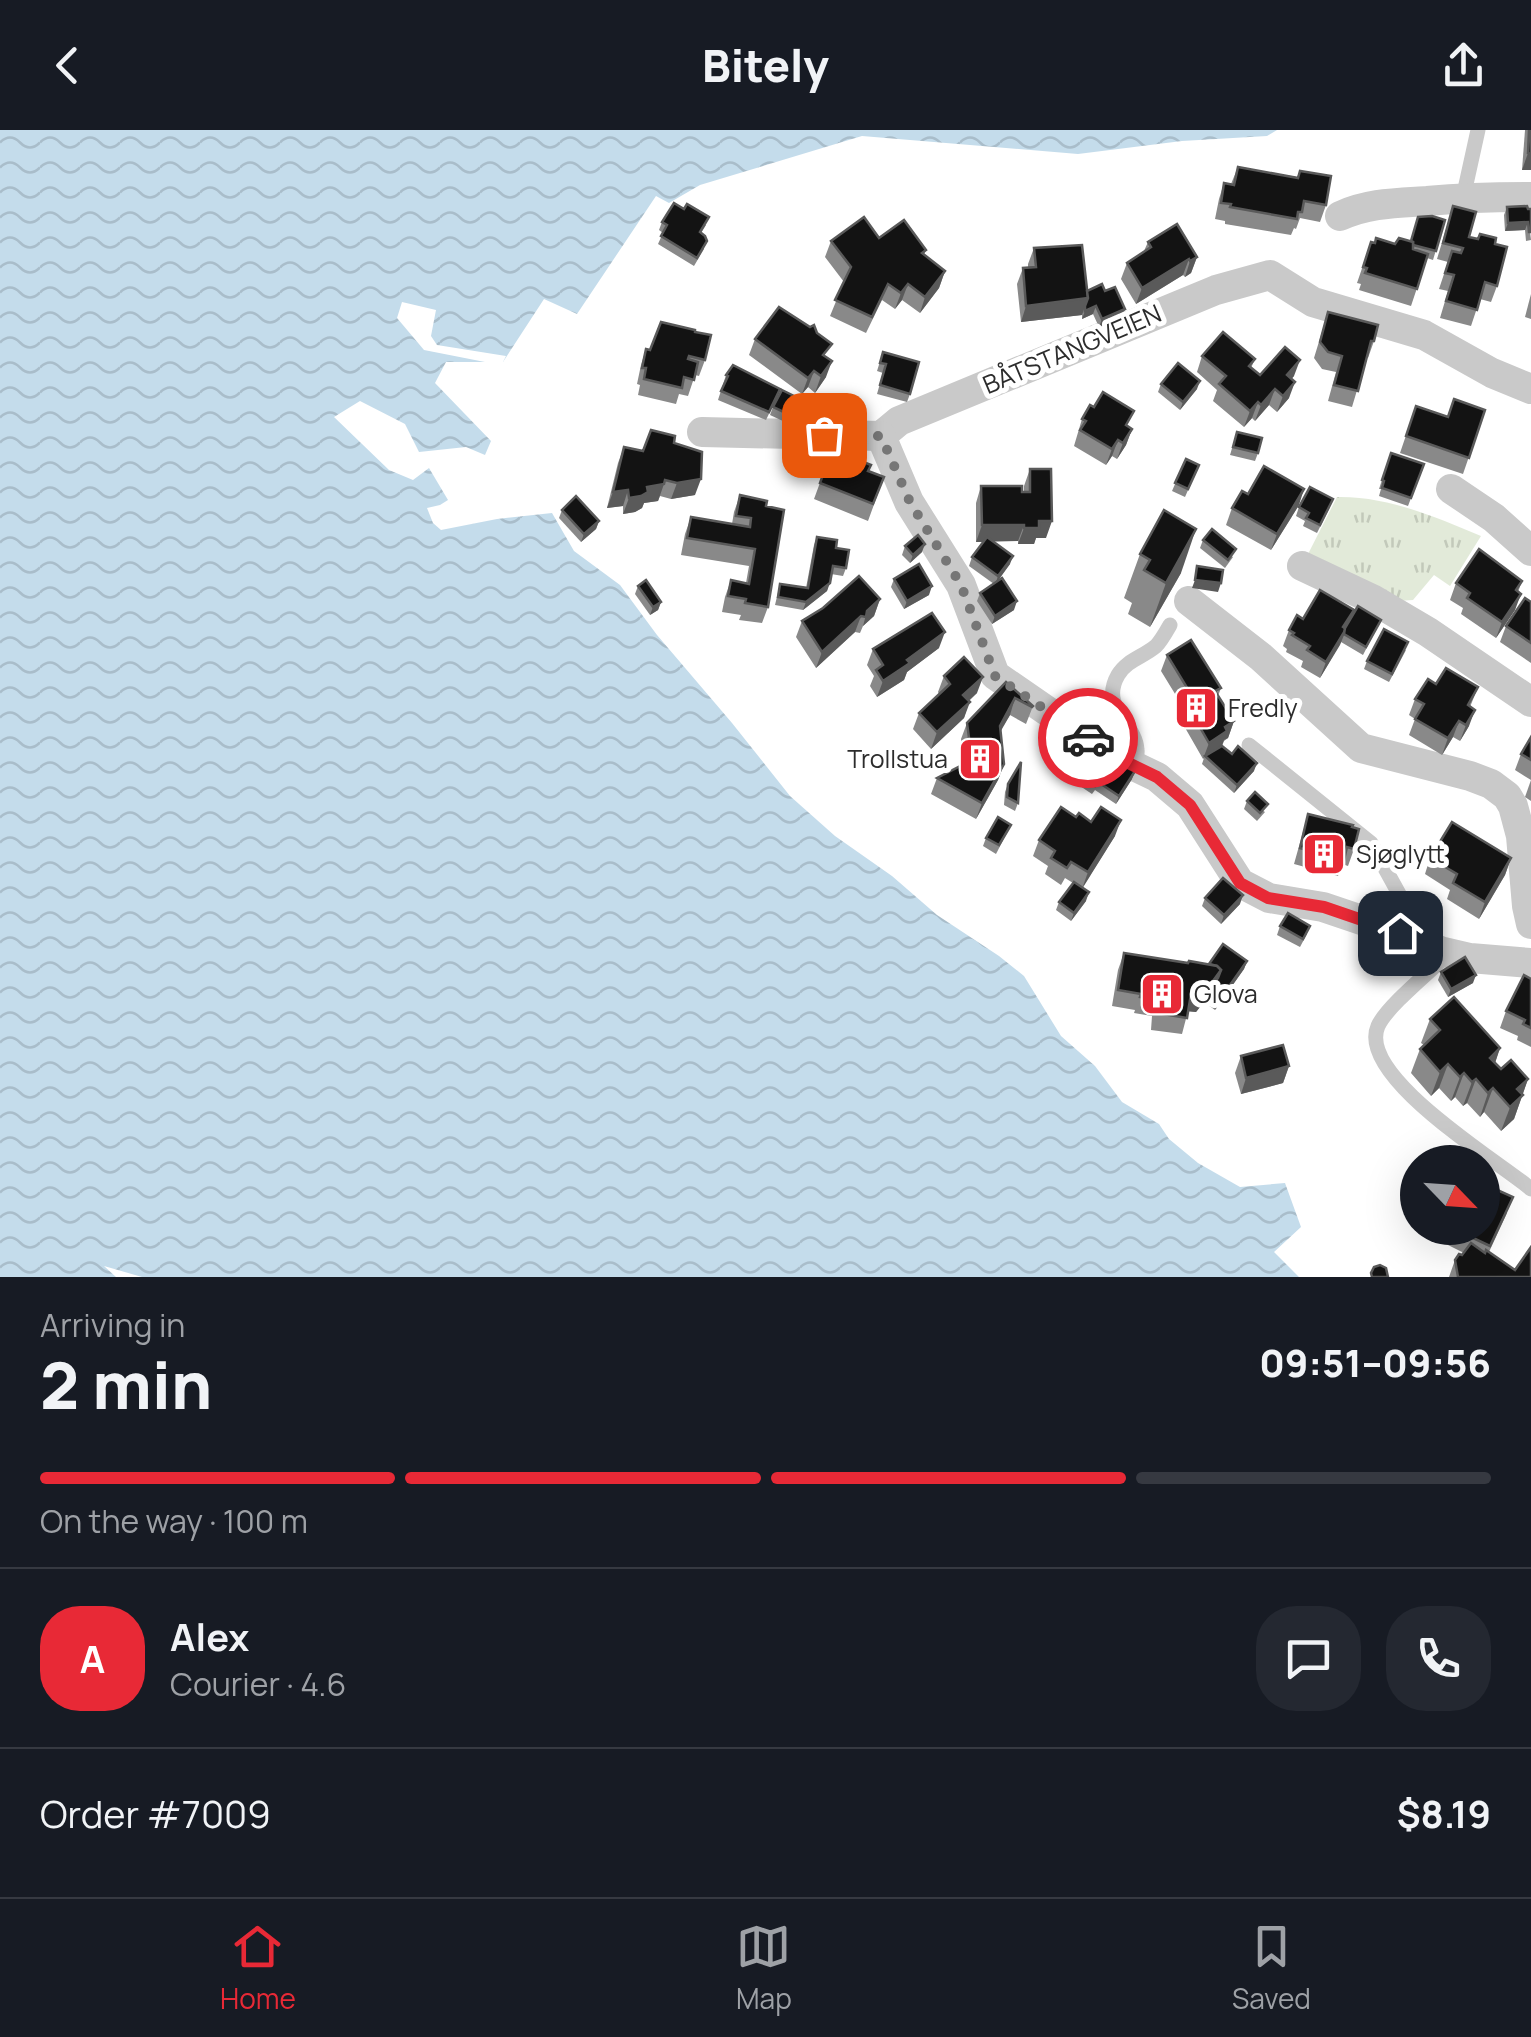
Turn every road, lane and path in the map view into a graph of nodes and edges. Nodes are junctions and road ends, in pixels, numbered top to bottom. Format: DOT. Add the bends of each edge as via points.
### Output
graph roads {
  1 [pos="1478,130"];
  2 [pos="1531,197"];
  3 [pos="1464,198"];
  4 [pos="1340,216"];
  5 [pos="1531,389"];
  6 [pos="702,432"];
  7 [pos="881,436"];
  8 [pos="1451,489"];
  9 [pos="1531,551"];
  10 [pos="1302,566"];
  11 [pos="1190,601"];
  12 [pos="1170,626"];
  13 [pos="1531,702"];
  14 [pos="1249,745"];
  15 [pos="1134,766"];
  16 [pos="1531,924"];
  17 [pos="1400,933"];
  18 [pos="1449,953"];
  19 [pos="1531,963"];
  20 [pos="1531,1189"];
  1 -- 3 [label="lane"];
  2 -- 3 [label="street"];
  3 -- 4 [label="street" via="1369,206"];
  5 -- 7 [label="street, BÅTSTANGVEIEN" via="1424,335 1313,302 1270,275 1137,321 898,421"];
  6 -- 7 [label="street"];
  7 -- 15 [label="street" via="910,502 961,585 995,676"];
  8 -- 9 [label="street"];
  10 -- 13 [label="street" via="1428,632"];
  11 -- 16 [label="street" via="1361,748 1470,776 1507,796 1521,836"];
  12 -- 15 [label="lane" via="1157,645 1120,670 1114,684 1116,710 1138,750"];
  14 -- 17 [label="lane" via="1372,842 1403,901"];
  15 -- 17 [label="street" via="1190,805 1240,883 1268,898 1324,907"];
  17 -- 18 [label="street"];
  18 -- 19 [label="street"];
  18 -- 20 [label="lane" via="1382,1020 1378,1052 1443,1125"];
}
